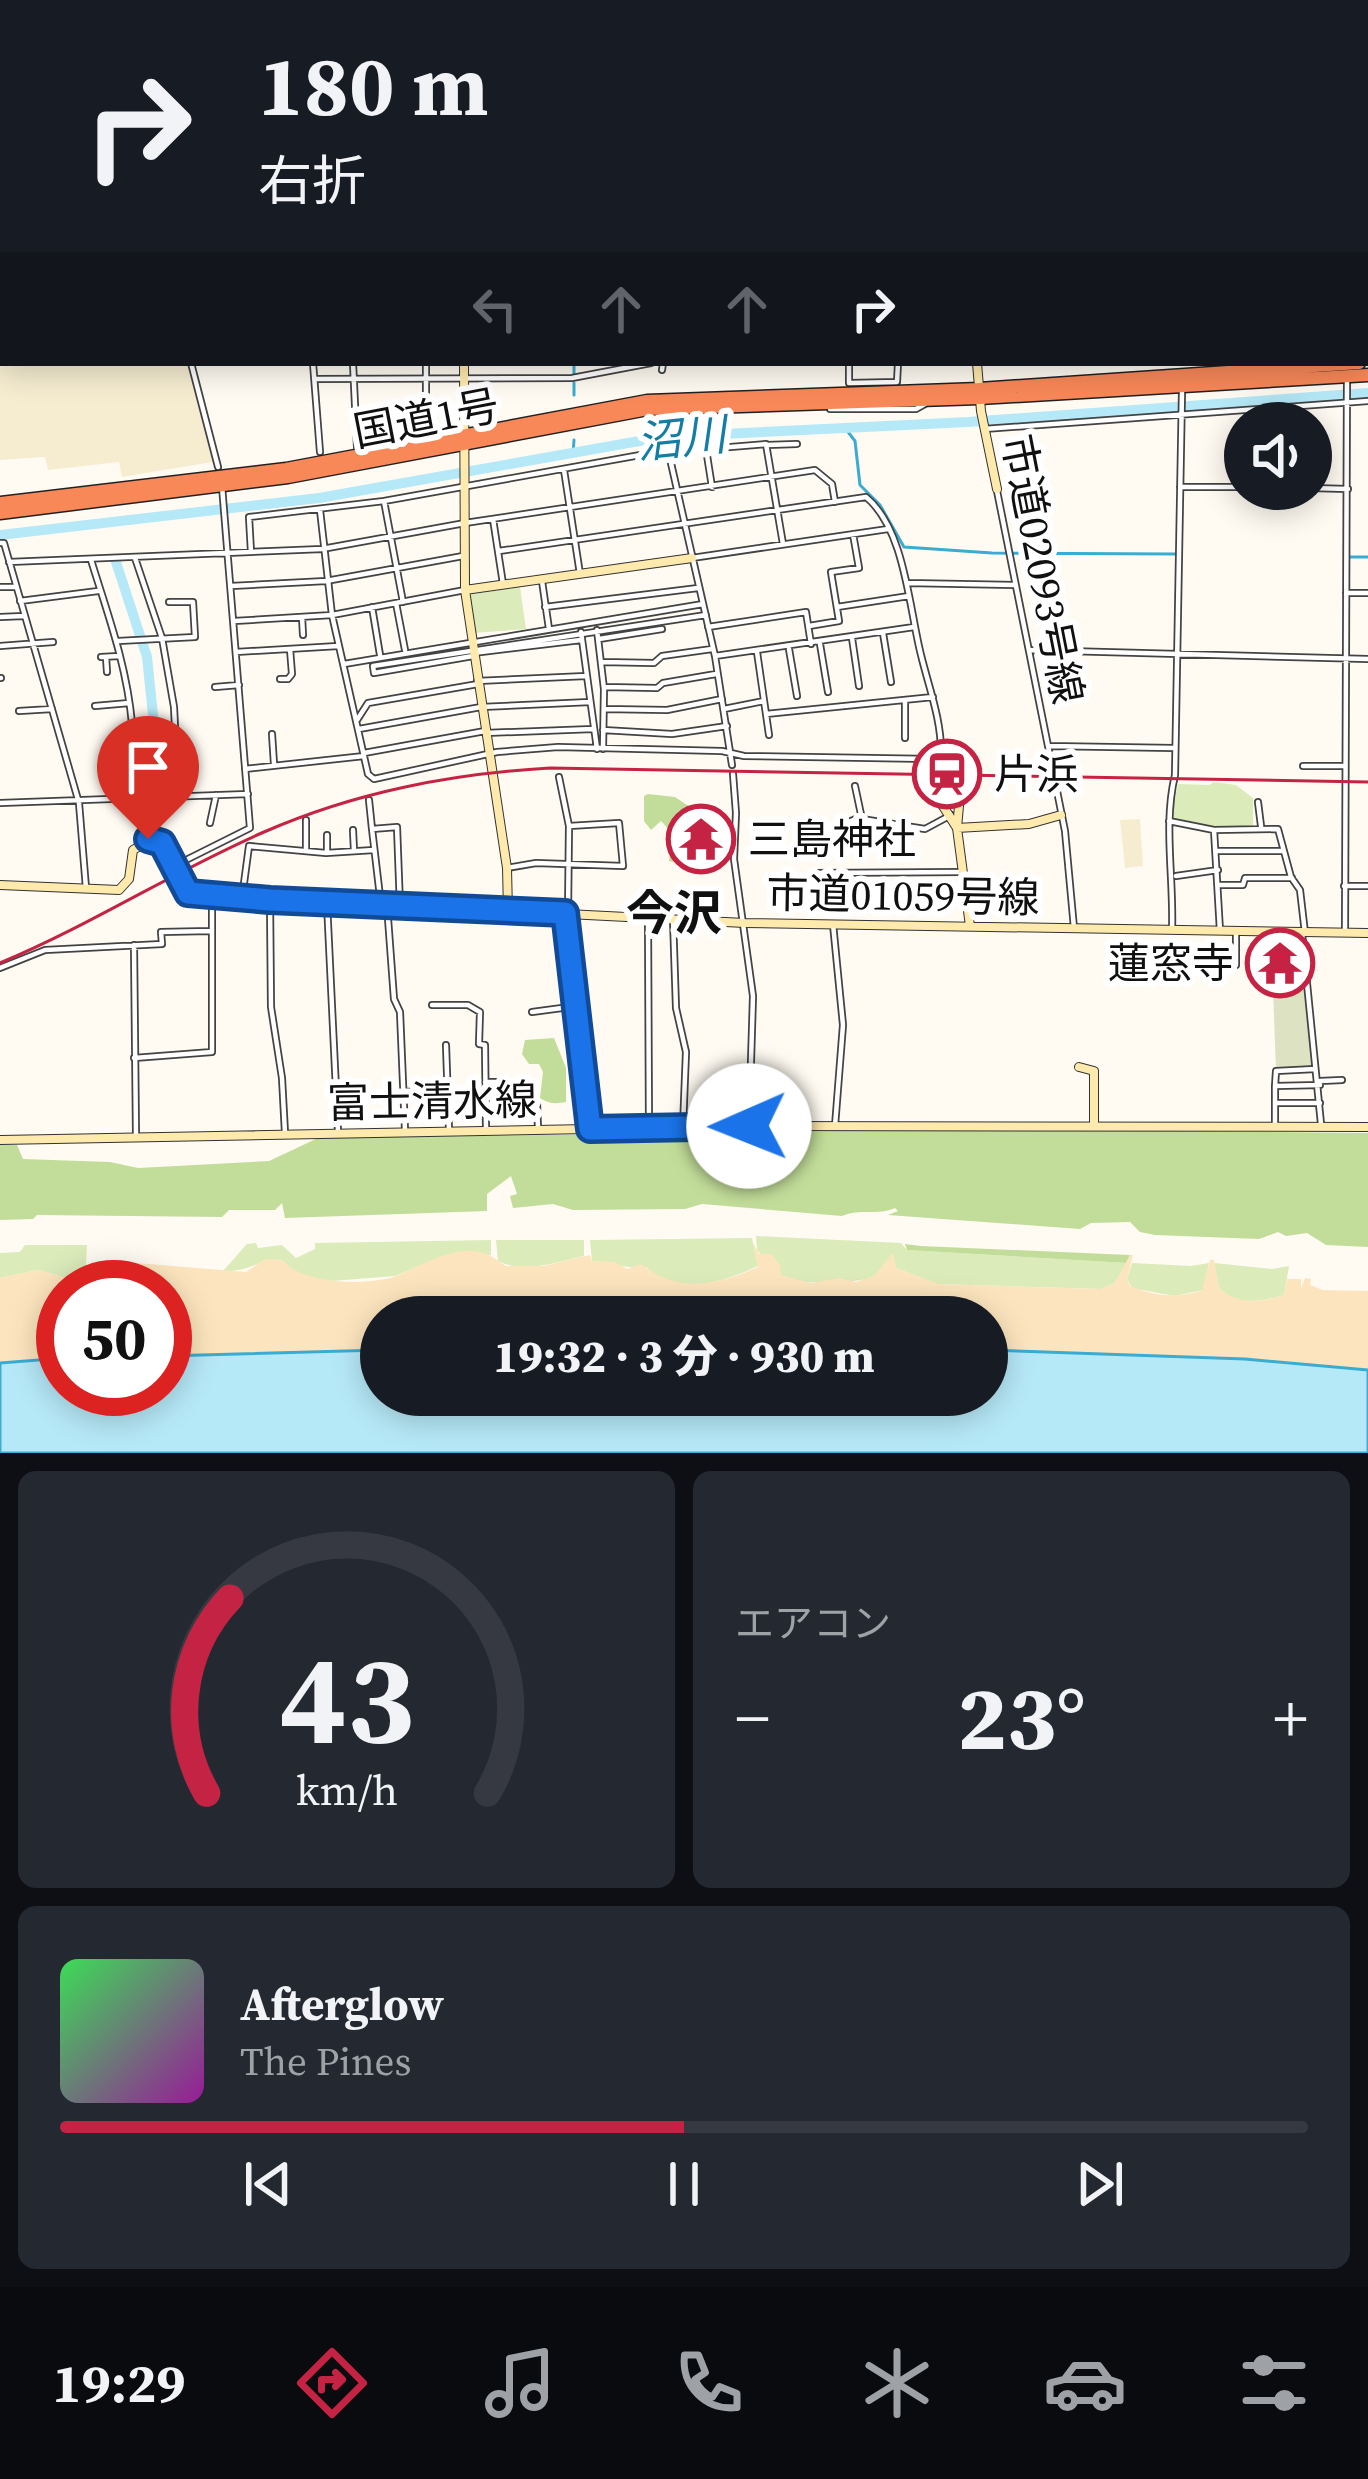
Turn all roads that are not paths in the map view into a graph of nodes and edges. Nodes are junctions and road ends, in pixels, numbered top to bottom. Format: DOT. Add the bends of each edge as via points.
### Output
graph roads {
  1 [pos="192,366"];
  2 [pos="313,366"];
  3 [pos="353,366"];
  4 [pos="426,366"];
  5 [pos="464,366"];
  6 [pos="635,366"];
  7 [pos="849,366"];
  8 [pos="898,366"];
  9 [pos="976,366"];
  10 [pos="1332,366"];
  11 [pos="1368,375"];
  12 [pos="315,379"];
  13 [pos="353,379"];
  14 [pos="426,379"];
  15 [pos="464,380"];
  16 [pos="1348,381"];
  17 [pos="1182,392"];
  18 [pos="980,399"];
  19 [pos="928,400"];
  20 [pos="1368,400"];
  21 [pos="1350,401"];
  22 [pos="823,409"];
  23 [pos="1183,413"];
  24 [pos="355,423"];
  25 [pos="984,428"];
  26 [pos="463,441"];
  27 [pos="797,444"];
  28 [pos="767,445"];
  29 [pos="357,447"];
  30 [pos="320,452"];
  31 [pos="218,467"];
  32 [pos="564,470"];
  33 [pos="771,478"];
  34 [pos="464,485"];
  35 [pos="712,487"];
  36 [pos="1180,487"];
  37 [pos="1224,488"];
  38 [pos="997,489"];
  39 [pos="1332,489"];
  40 [pos="1348,489"];
  41 [pos="223,492"];
  42 [pos="676,492"];
  43 [pos="384,501"];
  44 [pos="835,502"];
  45 [pos="0,503"];
  46 [pos="569,507"];
  47 [pos="320,510"];
  48 [pos="777,511"];
  49 [pos="0,513"];
  50 [pos="493,519"];
  51 [pos="465,523"];
  52 [pos="684,526"];
  53 [pos="888,529"];
  54 [pos="853,534"];
  55 [pos="390,536"];
  56 [pos="575,541"];
  57 [pos="0,543"];
  58 [pos="783,544"];
  59 [pos="322,549"];
  60 [pos="499,551"];
  61 [pos="250,552"];
  62 [pos="229,553"];
  63 [pos="464,556"];
  64 [pos="135,558"];
  65 [pos="692,558"];
  66 [pos="91,560"];
  67 [pos="10,562"];
  68 [pos="396,570"];
  69 [pos="580,574"];
  70 [pos="542,580"];
  71 [pos="326,581"];
  72 [pos="907,584"];
  73 [pos="503,585"];
  74 [pos="1016,585"];
  75 [pos="16,586"];
  76 [pos="231,586"];
  77 [pos="0,587"];
  78 [pos="699,588"];
  79 [pos="465,590"];
  80 [pos="101,591"];
  81 [pos="1346,593"];
  82 [pos="1368,593"];
  83 [pos="909,596"];
  84 [pos="20,601"];
  85 [pos="170,602"];
  86 [pos="399,602"];
  87 [pos="703,604"];
  88 [pos="545,607"];
  89 [pos="837,607"];
  90 [pos="372,608"];
  91 [pos="652,613"];
  92 [pos="332,615"];
  93 [pos="706,615"];
  94 [pos="26,616"];
  95 [pos="302,616"];
  96 [pos="0,617"];
  97 [pos="234,621"];
  98 [pos="654,622"];
  99 [pos="809,626"];
  100 [pos="708,627"];
  101 [pos="914,628"];
  102 [pos="548,629"];
  103 [pos="662,629"];
  104 [pos="596,630"];
  105 [pos="883,633"];
  106 [pos="303,634"];
  107 [pos="581,636"];
  108 [pos="162,638"];
  109 [pos="852,638"];
  110 [pos="599,639"];
  111 [pos="118,641"];
  112 [pos="53,642"];
  113 [pos="820,643"];
  114 [pos="811,644"];
  115 [pos="34,645"];
  116 [pos="0,646"];
  117 [pos="340,646"];
  118 [pos="789,647"];
  119 [pos="290,649"];
  120 [pos="473,650"];
  121 [pos="1029,650"];
  122 [pos="236,652"];
  123 [pos="405,652"];
  124 [pos="714,652"];
  125 [pos="757,652"];
  126 [pos="1177,655"];
  127 [pos="122,656"];
  128 [pos="381,657"];
  129 [pos="1344,658"];
  130 [pos="1368,659"];
  131 [pos="602,662"];
  132 [pos="344,664"];
  133 [pos="107,672"];
  134 [pos="718,674"];
  135 [pos="280,679"];
  136 [pos="586,679"];
  137 [pos="478,682"];
  138 [pos="891,682"];
  139 [pos="604,683"];
  140 [pos="238,685"];
  141 [pos="859,686"];
  142 [pos="215,687"];
  143 [pos="828,692"];
  144 [pos="796,697"];
  145 [pos="933,697"];
  146 [pos="722,700"];
  147 [pos="905,700"];
  148 [pos="764,701"];
  149 [pos="590,702"];
  150 [pos="129,703"];
  151 [pos="95,706"];
  152 [pos="482,707"];
  153 [pos="52,709"];
  154 [pos="604,709"];
  155 [pos="724,709"];
  156 [pos="19,711"];
  157 [pos="766,714"];
  158 [pos="357,720"];
  159 [pos="727,726"];
  160 [pos="359,729"];
  161 [pos="595,729"];
  162 [pos="604,730"];
  163 [pos="485,732"];
  164 [pos="272,734"];
  165 [pos="769,735"];
  166 [pos="905,738"];
  167 [pos="1048,746"];
  168 [pos="1176,748"];
  169 [pos="600,749"];
  170 [pos="730,753"];
  171 [pos="489,754"];
  172 [pos="364,755"];
  173 [pos="732,765"];
  174 [pos="274,766"];
  175 [pos="1303,766"];
  176 [pos="1343,766"];
  177 [pos="245,769"];
  178 [pos="733,774"];
  179 [pos="559,777"];
  180 [pos="855,786"];
  181 [pos="248,794"];
  182 [pos="216,795"];
  183 [pos="186,797"];
  184 [pos="130,800"];
  185 [pos="369,800"];
  186 [pos="1258,802"];
  187 [pos="0,803"];
  188 [pos="79,803"];
  189 [pos="951,815"];
  190 [pos="861,817"];
  191 [pos="1062,818"];
  192 [pos="306,820"];
  193 [pos="1169,821"];
  194 [pos="210,823"];
  195 [pos="843,824"];
  196 [pos="569,826"];
  197 [pos="250,828"];
  198 [pos="957,828"];
  199 [pos="1261,828"];
  200 [pos="353,830"];
  201 [pos="372,830"];
  202 [pos="1214,830"];
  203 [pos="327,835"];
  204 [pos="249,846"];
  205 [pos="374,850"];
  206 [pos="306,851"];
  207 [pos="354,851"];
  208 [pos="1216,851"];
  209 [pos="1283,851"];
  210 [pos="327,853"];
  211 [pos="175,866"];
  212 [pos="567,866"];
  213 [pos="507,868"];
  214 [pos="1218,870"];
  215 [pos="963,872"];
  216 [pos="815,873"];
  217 [pos="1174,876"];
  218 [pos="1292,878"];
  219 [pos="0,885"];
  220 [pos="1218,886"];
  221 [pos="1344,886"];
  222 [pos="1368,886"];
  223 [pos="86,888"];
  224 [pos="212,896"];
  225 [pos="242,898"];
  226 [pos="270,900"];
  227 [pos="327,903"];
  228 [pos="384,905"];
  229 [pos="400,905"];
  230 [pos="508,911"];
  231 [pos="566,913"];
  232 [pos="648,918"];
  233 [pos="673,919"];
  234 [pos="745,923"];
  235 [pos="832,924"];
  236 [pos="970,926"];
  237 [pos="1073,928"];
  238 [pos="1172,930"];
  239 [pos="210,931"];
  240 [pos="1236,931"];
  241 [pos="1220,932"];
  242 [pos="1368,932"];
  243 [pos="1304,933"];
  244 [pos="1345,933"];
  245 [pos="134,945"];
  246 [pos="1236,965"];
  247 [pos="0,968"];
  248 [pos="554,998"];
  249 [pos="432,1005"];
  250 [pos="578,1006"];
  251 [pos="556,1009"];
  252 [pos="538,1023"];
  253 [pos="446,1045"];
  254 [pos="134,1058"];
  255 [pos="1079,1066"];
  256 [pos="1318,1069"];
  257 [pos="1342,1080"];
  258 [pos="485,1082"];
  259 [pos="524,1082"];
  260 [pos="1320,1083"];
  261 [pos="1275,1086"];
  262 [pos="448,1090"];
  263 [pos="404,1092"];
  264 [pos="1275,1102"];
  265 [pos="1321,1102"];
  266 [pos="537,1103"];
  267 [pos="1094,1124"];
  268 [pos="1275,1124"];
  269 [pos="1321,1125"];
  270 [pos="749,1126"];
  271 [pos="836,1126"];
  272 [pos="1368,1126"];
  273 [pos="682,1127"];
  274 [pos="649,1128"];
  275 [pos="538,1129"];
  276 [pos="590,1129"];
  277 [pos="405,1130"];
  278 [pos="449,1130"];
  279 [pos="486,1130"];
  280 [pos="338,1131"];
  281 [pos="285,1133"];
  282 [pos="136,1135"];
  283 [pos="0,1140"];
  1 -- 31 [label="street"];
  2 -- 12 [label="street"];
  3 -- 13 [label="street"];
  4 -- 14 [label="street"];
  5 -- 15 [label="street"];
  6 -- 15 [label="street" via="572,378"];
  7 -- 8 [label="street" via="849,383 898,382"];
  9 -- 18 [label="street, 市道02093号線"];
  10 -- 18 [label="highway, 国道1号"];
  11 -- 16 [label="highway, 国道1号"];
  12 -- 13 [label="street"];
  12 -- 30 [label="street"];
  13 -- 14 [label="street"];
  13 -- 24 [label="street"];
  14 -- 15 [label="street"];
  14 -- 24 [label="street" via="426,409"];
  15 -- 26 [label="street"];
  16 -- 17 [label="highway, 国道1号"];
  16 -- 21 [label="street"];
  17 -- 18 [label="highway, 国道1号"];
  17 -- 23 [label="street"];
  18 -- 19 [label="highway, 国道1号"];
  18 -- 25 [label="street, 市道02093号線"];
  18 -- 26 [label="highway, 国道1号" via="672,398"];
  19 -- 22 [label="street" via="916,409"];
  19 -- 26 [label="highway, 国道1号" via="648,409"];
  20 -- 21 [label="street"];
  21 -- 23 [label="street"];
  21 -- 40 [label="street"];
  23 -- 25 [label="street"];
  23 -- 36 [label="street"];
  24 -- 29 [label="street"];
  25 -- 38 [label="street, 市道02093号線"];
  26 -- 34 [label="street"];
  26 -- 41 [label="highway, 国道1号"];
  26 -- 45 [label="highway, 国道1号"];
  27 -- 28 [label="street"];
  28 -- 33 [label="street"];
  28 -- 35 [label="street" via="706,449"];
  32 -- 34 [label="street"];
  32 -- 42 [label="street" via="668,450"];
  32 -- 46 [label="street"];
  33 -- 35 [label="street"];
  33 -- 44 [label="street" via="815,470 832,484"];
  33 -- 48 [label="street"];
  34 -- 43 [label="street"];
  34 -- 51 [label="street"];
  35 -- 42 [label="street"];
  36 -- 37 [label="street"];
  36 -- 126 [label="street"];
  38 -- 74 [label="street, 市道02093号線"];
  39 -- 40 [label="street"];
  40 -- 81 [label="street"];
  41 -- 49 [label="highway, 国道1号"];
  41 -- 62 [label="street"];
  42 -- 46 [label="street"];
  42 -- 52 [label="street"];
  43 -- 47 [label="street"];
  43 -- 55 [label="street"];
  44 -- 48 [label="street"];
  44 -- 53 [label="street" via="866,497"];
  46 -- 50 [label="street"];
  46 -- 56 [label="street"];
  47 -- 59 [label="street"];
  47 -- 61 [label="street" via="249,518"];
  48 -- 52 [label="street"];
  48 -- 58 [label="street"];
  50 -- 51 [label="street"];
  50 -- 60 [label="street"];
  51 -- 55 [label="street"];
  51 -- 63 [label="street"];
  52 -- 56 [label="street"];
  52 -- 65 [label="street"];
  53 -- 54 [label="street"];
  53 -- 72 [label="street"];
  54 -- 58 [label="street"];
  54 -- 89 [label="street" via="859,568 831,572"];
  55 -- 59 [label="street"];
  55 -- 68 [label="street"];
  56 -- 60 [label="street"];
  56 -- 69 [label="street"];
  57 -- 67 [label="street"];
  58 -- 65 [label="street"];
  59 -- 61 [label="street"];
  59 -- 71 [label="street"];
  60 -- 73 [label="street"];
  61 -- 62 [label="street"];
  62 -- 64 [label="street"];
  62 -- 76 [label="street"];
  63 -- 68 [label="street"];
  63 -- 79 [label="street"];
  64 -- 66 [label="street"];
  64 -- 108 [label="street"];
  65 -- 69 [label="street"];
  65 -- 78 [label="street"];
  66 -- 67 [label="street"];
  66 -- 80 [label="street"];
  67 -- 75 [label="street"];
  68 -- 71 [label="street"];
  68 -- 86 [label="street"];
  69 -- 70 [label="street"];
  70 -- 73 [label="street"];
  70 -- 88 [label="street"];
  71 -- 76 [label="street"];
  71 -- 92 [label="street"];
  72 -- 74 [label="street"];
  72 -- 83 [label="street"];
  73 -- 79 [label="street"];
  74 -- 121 [label="street, 市道02093号線"];
  75 -- 77 [label="street"];
  75 -- 84 [label="street"];
  76 -- 97 [label="street"];
  78 -- 87 [label="street"];
  78 -- 88 [label="street"];
  79 -- 86 [label="street"];
  79 -- 120 [label="street"];
  80 -- 84 [label="street"];
  80 -- 111 [label="street"];
  81 -- 82 [label="street"];
  81 -- 129 [label="street"];
  83 -- 89 [label="street"];
  83 -- 101 [label="street"];
  84 -- 94 [label="street"];
  85 -- 108 [label="street" via="193,602 194,637"];
  86 -- 90 [label="street"];
  86 -- 123 [label="street"];
  87 -- 91 [label="street"];
  87 -- 93 [label="street"];
  88 -- 102 [label="street"];
  89 -- 99 [label="street" via="839,621"];
  90 -- 92 [label="street"];
  90 -- 128 [label="street"];
  91 -- 98 [label="street"];
  91 -- 102 [label="street"];
  92 -- 95 [label="street"];
  92 -- 117 [label="street"];
  93 -- 98 [label="street"];
  93 -- 100 [label="street"];
  94 -- 96 [label="street"];
  94 -- 115 [label="street"];
  95 -- 97 [label="street"];
  95 -- 106 [label="street"];
  97 -- 122 [label="street"];
  98 -- 104 [label="street"];
  99 -- 100 [label="street" via="806,612"];
  99 -- 114 [label="street"];
  100 -- 124 [label="street"];
  101 -- 105 [label="street"];
  101 -- 145 [label="street"];
  102 -- 120 [label="street"];
  103 -- 110 [label="street"];
  104 -- 107 [label="street"];
  104 -- 110 [label="street"];
  105 -- 109 [label="street"];
  105 -- 138 [label="street"];
  107 -- 120 [label="street"];
  107 -- 136 [label="street"];
  108 -- 111 [label="street"];
  108 -- 183 [label="street"];
  109 -- 113 [label="street"];
  109 -- 141 [label="street"];
  110 -- 131 [label="street"];
  111 -- 127 [label="street"];
  112 -- 115 [label="street"];
  113 -- 114 [label="street"];
  113 -- 143 [label="street"];
  114 -- 118 [label="street"];
  115 -- 116 [label="street"];
  115 -- 153 [label="street"];
  117 -- 119 [label="street"];
  117 -- 132 [label="street"];
  118 -- 125 [label="street"];
  118 -- 144 [label="street"];
  119 -- 122 [label="street"];
  119 -- 135 [label="street" via="292,674"];
  120 -- 120 [label="street" via="373,666 374,673"];
  120 -- 123 [label="street"];
  120 -- 137 [label="street"];
  121 -- 126 [label="street"];
  121 -- 167 [label="street, 市道02093号線"];
  122 -- 140 [label="street"];
  123 -- 128 [label="street"];
  124 -- 125 [label="street"];
  124 -- 131 [label="street"];
  124 -- 134 [label="street"];
  125 -- 148 [label="street"];
  126 -- 129 [label="street"];
  126 -- 168 [label="street"];
  127 -- 133 [label="street" via="104,657"];
  127 -- 150 [label="street"];
  128 -- 132 [label="street"];
  129 -- 130 [label="street"];
  129 -- 176 [label="street"];
  131 -- 139 [label="street"];
  132 -- 158 [label="street"];
  134 -- 139 [label="street" via="657,688"];
  134 -- 146 [label="street"];
  136 -- 137 [label="street"];
  136 -- 139 [label="street"];
  136 -- 149 [label="street"];
  137 -- 152 [label="street"];
  137 -- 158 [label="street" via="368,703"];
  139 -- 154 [label="street"];
  140 -- 142 [label="street"];
  140 -- 177 [label="street"];
  145 -- 147 [label="street"];
  145 -- 170 [label="street" via="942,752 936,759"];
  146 -- 154 [label="street"];
  146 -- 155 [label="street"];
  147 -- 157 [label="street"];
  147 -- 166 [label="street"];
  148 -- 155 [label="street"];
  148 -- 157 [label="street"];
  149 -- 152 [label="street"];
  149 -- 161 [label="street"];
  150 -- 151 [label="street"];
  150 -- 184 [label="street"];
  152 -- 160 [label="street"];
  152 -- 163 [label="street"];
  153 -- 156 [label="street"];
  153 -- 188 [label="street"];
  154 -- 162 [label="street"];
  155 -- 159 [label="street"];
  157 -- 165 [label="street"];
  158 -- 160 [label="street"];
  159 -- 162 [label="street" via="672,734"];
  159 -- 170 [label="street"];
  160 -- 172 [label="street"];
  161 -- 163 [label="street"];
  161 -- 169 [label="street"];
  162 -- 169 [label="street"];
  163 -- 171 [label="street"];
  163 -- 172 [label="street"];
  164 -- 174 [label="street"];
  167 -- 168 [label="street"];
  167 -- 191 [label="street, 市道02093号線"];
  168 -- 193 [label="street"];
  169 -- 170 [label="street"];
  169 -- 171 [label="street"];
  170 -- 173 [label="street"];
  171 -- 172 [label="street" via="374,779"];
  171 -- 213 [label="street"];
  172 -- 174 [label="street"];
  174 -- 177 [label="street"];
  175 -- 176 [label="street"];
  176 -- 221 [label="street"];
  177 -- 181 [label="street"];
  178 -- 234 [label="street"];
  179 -- 196 [label="street"];
  180 -- 190 [label="street"];
  181 -- 182 [label="street"];
  181 -- 197 [label="street"];
  182 -- 183 [label="street"];
  182 -- 194 [label="street"];
  183 -- 184 [label="street"];
  184 -- 188 [label="street"];
  185 -- 201 [label="street"];
  186 -- 199 [label="street"];
  187 -- 188 [label="street"];
  188 -- 223 [label="street"];
  189 -- 190 [label="street" via="925,829"];
  189 -- 198 [label="street"];
  189 -- 198 [label="street" via="940,797 957,791"];
  190 -- 195 [label="street"];
  191 -- 198 [label="street"];
  191 -- 237 [label="street, 市道02093号線"];
  192 -- 206 [label="street"];
  193 -- 202 [label="street"];
  193 -- 217 [label="street"];
  196 -- 212 [label="street"];
  196 -- 212 [label="street" via="619,823 623,866"];
  197 -- 204 [label="street"];
  197 -- 211 [label="street"];
  198 -- 215 [label="street"];
  199 -- 202 [label="street"];
  199 -- 209 [label="street" via="1278,829"];
  200 -- 207 [label="street"];
  201 -- 205 [label="street"];
  201 -- 229 [label="street" via="397,827"];
  202 -- 208 [label="street"];
  203 -- 210 [label="street"];
  204 -- 206 [label="street"];
  204 -- 225 [label="street"];
  205 -- 207 [label="street"];
  205 -- 228 [label="street"];
  206 -- 210 [label="street"];
  207 -- 210 [label="street"];
  208 -- 209 [label="street"];
  208 -- 214 [label="street"];
  209 -- 218 [label="street"];
  211 -- 223 [label="street" via="162,843 148,839 133,850 126,886"];
  211 -- 224 [label="street" via="188,893"];
  212 -- 213 [label="street"];
  212 -- 231 [label="street"];
  213 -- 230 [label="street"];
  214 -- 217 [label="street"];
  214 -- 220 [label="street"];
  215 -- 216 [label="street"];
  215 -- 236 [label="street"];
  217 -- 238 [label="street"];
  218 -- 220 [label="street"];
  218 -- 243 [label="street"];
  219 -- 223 [label="street"];
  220 -- 241 [label="street"];
  221 -- 222 [label="street"];
  221 -- 244 [label="street"];
  224 -- 225 [label="street, 市道01059号線"];
  224 -- 239 [label="street"];
  225 -- 226 [label="street, 市道01059号線"];
  226 -- 227 [label="street, 市道01059号線"];
  226 -- 281 [label="street"];
  227 -- 228 [label="street, 市道01059号線"];
  227 -- 280 [label="street"];
  228 -- 229 [label="street, 市道01059号線"];
  228 -- 263 [label="street"];
  229 -- 230 [label="street, 市道01059号線"];
  230 -- 231 [label="street, 市道01059号線"];
  231 -- 232 [label="street, 市道01059号線"];
  231 -- 250 [label="street"];
  232 -- 233 [label="street, 市道01059号線"];
  232 -- 274 [label="street"];
  233 -- 234 [label="street, 市道01059号線"];
  233 -- 273 [label="street" via="686,1052"];
  234 -- 235 [label="street, 市道01059号線"];
  234 -- 270 [label="street" via="753,996"];
  235 -- 236 [label="street, 市道01059号線"];
  235 -- 271 [label="street" via="843,1025"];
  236 -- 237 [label="street, 市道01059号線"];
  237 -- 238 [label="street, 市道01059号線"];
  238 -- 241 [label="street, 市道01059号線"];
  239 -- 245 [label="street" via="161,932 162,944"];
  239 -- 254 [label="street" via="212,1052"];
  240 -- 241 [label="street, 市道01059号線"];
  240 -- 243 [label="street, 市道01059号線"];
  240 -- 246 [label="street"];
  242 -- 244 [label="street, 市道01059号線"];
  243 -- 244 [label="street, 市道01059号線"];
  243 -- 256 [label="street"];
  245 -- 247 [label="street" via="45,950"];
  245 -- 254 [label="street"];
  248 -- 251 [label="street"];
  249 -- 258 [label="street" via="479,1012"];
  250 -- 251 [label="street"];
  250 -- 276 [label="street"];
  251 -- 252 [label="street" via="535,1012"];
  253 -- 262 [label="street"];
  254 -- 282 [label="street"];
  255 -- 267 [label="street" via="1094,1070"];
  256 -- 260 [label="street"];
  256 -- 261 [label="street" via="1276,1071"];
  257 -- 260 [label="street"];
  258 -- 259 [label="street"];
  258 -- 279 [label="street"];
  260 -- 261 [label="street"];
  260 -- 265 [label="street"];
  261 -- 264 [label="street"];
  262 -- 263 [label="street"];
  262 -- 278 [label="street"];
  263 -- 277 [label="street"];
  264 -- 265 [label="street"];
  264 -- 268 [label="street"];
  265 -- 269 [label="street"];
  266 -- 275 [label="street"];
  267 -- 268 [label="street, 富士清水線"];
  267 -- 271 [label="street, 富士清水線"];
  268 -- 269 [label="street, 富士清水線"];
  269 -- 272 [label="street, 富士清水線"];
  270 -- 271 [label="street, 富士清水線"];
  270 -- 273 [label="street, 富士清水線"];
  273 -- 274 [label="street, 富士清水線"];
  274 -- 276 [label="street, 富士清水線"];
  275 -- 276 [label="street, 富士清水線"];
  275 -- 279 [label="street, 富士清水線"];
  277 -- 278 [label="street, 富士清水線"];
  277 -- 280 [label="street, 富士清水線"];
  278 -- 279 [label="street, 富士清水線"];
  280 -- 281 [label="street, 富士清水線"];
  281 -- 283 [label="street, 富士清水線"];
}
